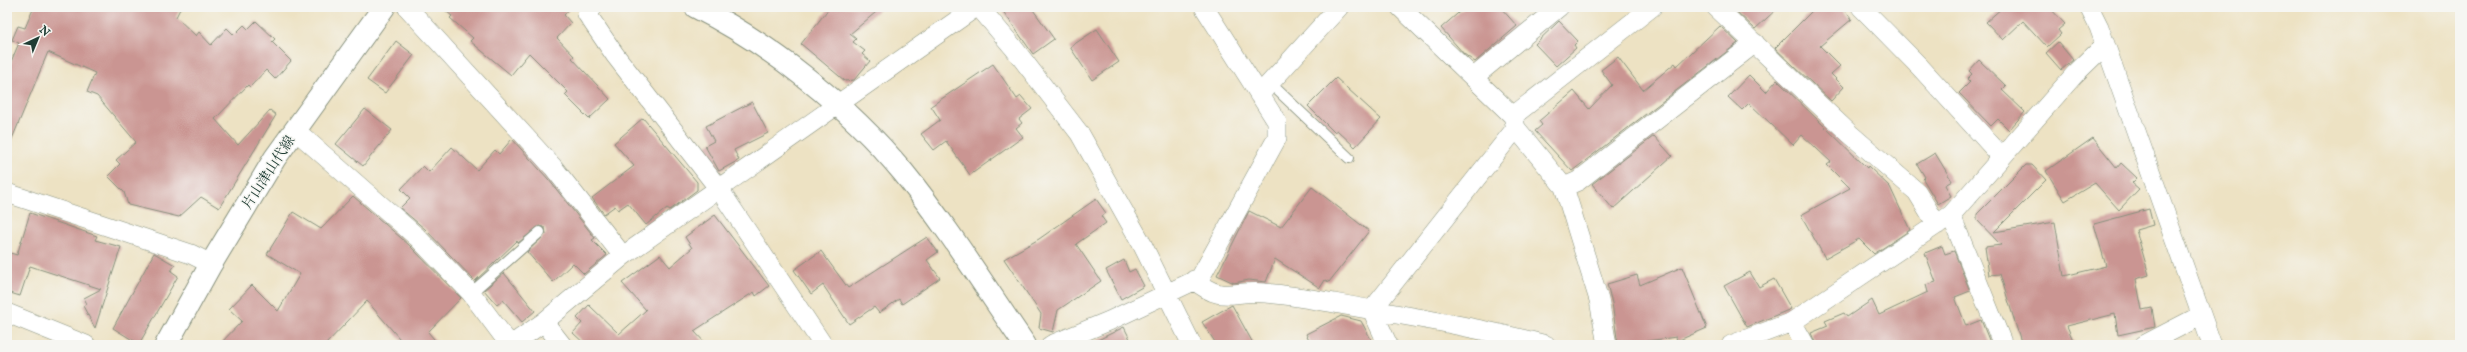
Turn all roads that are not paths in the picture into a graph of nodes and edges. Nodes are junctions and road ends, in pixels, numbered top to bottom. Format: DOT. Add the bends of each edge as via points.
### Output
graph roads {
  1 [pos="384,7"];
  2 [pos="407,7"];
  3 [pos="593,7"];
  4 [pos="696,7"];
  5 [pos="977,7"];
  6 [pos="1204,7"];
  7 [pos="1339,7"];
  8 [pos="1400,7"];
  9 [pos="1559,7"];
  10 [pos="1652,7"];
  11 [pos="1716,7"];
  12 [pos="1861,7"];
  13 [pos="2089,7"];
  14 [pos="1755,43"];
  15 [pos="2105,44"];
  16 [pos="1474,77"];
  17 [pos="1265,89"];
  18 [pos="837,105"];
  19 [pos="1515,122"];
  20 [pos="295,130"];
  21 [pos="2001,156"];
  22 [pos="1349,158"];
  23 [pos="1564,187"];
  24 [pos="718,189"];
  25 [pos="7,193"];
  26 [pos="1944,220"];
  27 [pos="540,232"];
  28 [pos="623,256"];
  29 [pos="211,264"];
  30 [pos="1194,280"];
  31 [pos="471,293"];
  32 [pos="1167,294"];
  33 [pos="1372,310"];
  34 [pos="7,313"];
  35 [pos="2200,316"];
  36 [pos="544,322"];
  37 [pos="1792,322"];
  38 [pos="86,345"];
  39 [pos="166,345"];
  40 [pos="510,345"];
  41 [pos="562,345"];
  42 [pos="823,345"];
  43 [pos="1025,345"];
  44 [pos="1051,345"];
  45 [pos="1192,345"];
  46 [pos="1388,345"];
  47 [pos="1546,345"];
  48 [pos="1607,345"];
  49 [pos="1731,345"];
  50 [pos="1805,345"];
  51 [pos="2003,345"];
  52 [pos="2144,345"];
  53 [pos="2212,345"];
  1 -- 20 [label="street, 片山津山代線"];
  2 -- 28 [label="street" via="553,167"];
  3 -- 24 [label="street" via="588,14 615,55"];
  4 -- 18 [label="street" via="766,49"];
  5 -- 18 [label="street"];
  5 -- 32 [label="street" via="1013,47 1080,134"];
  6 -- 17 [label="street"];
  7 -- 17 [label="street"];
  8 -- 16 [label="street"];
  9 -- 16 [label="street"];
  10 -- 19 [label="street"];
  11 -- 14 [label="street"];
  12 -- 21 [label="street"];
  13 -- 15 [label="street"];
  14 -- 23 [label="street" via="1578,181"];
  14 -- 26 [label="street"];
  15 -- 21 [label="street"];
  15 -- 35 [label="street"];
  16 -- 19 [label="street"];
  17 -- 22 [label="lane"];
  17 -- 30 [label="street" via="1277,122 1277,138 1200,278"];
  18 -- 24 [label="street"];
  18 -- 43 [label="street" via="902,172"];
  19 -- 23 [label="street"];
  19 -- 33 [label="street"];
  20 -- 29 [label="street, 片山津山代線" via="275,158"];
  20 -- 31 [label="street" via="417,237"];
  21 -- 26 [label="street"];
  23 -- 48 [label="street" via="1599,300"];
  24 -- 28 [label="street"];
  24 -- 42 [label="street"];
  25 -- 29 [label="street" via="191,254"];
  26 -- 37 [label="street"];
  26 -- 51 [label="street"];
  27 -- 31 [label="lane"];
  28 -- 36 [label="street"];
  29 -- 39 [label="street, 片山津山代線"];
  30 -- 32 [label="street"];
  30 -- 33 [label="street" via="1208,292 1227,296 1263,292"];
  31 -- 40 [label="street"];
  32 -- 44 [label="street"];
  32 -- 45 [label="street"];
  33 -- 46 [label="street"];
  33 -- 47 [label="street" via="1485,329"];
  34 -- 38 [label="street"];
  35 -- 52 [label="street"];
  35 -- 53 [label="street"];
  36 -- 40 [label="street"];
  36 -- 41 [label="street"];
  37 -- 49 [label="street"];
  37 -- 50 [label="street"];
}
